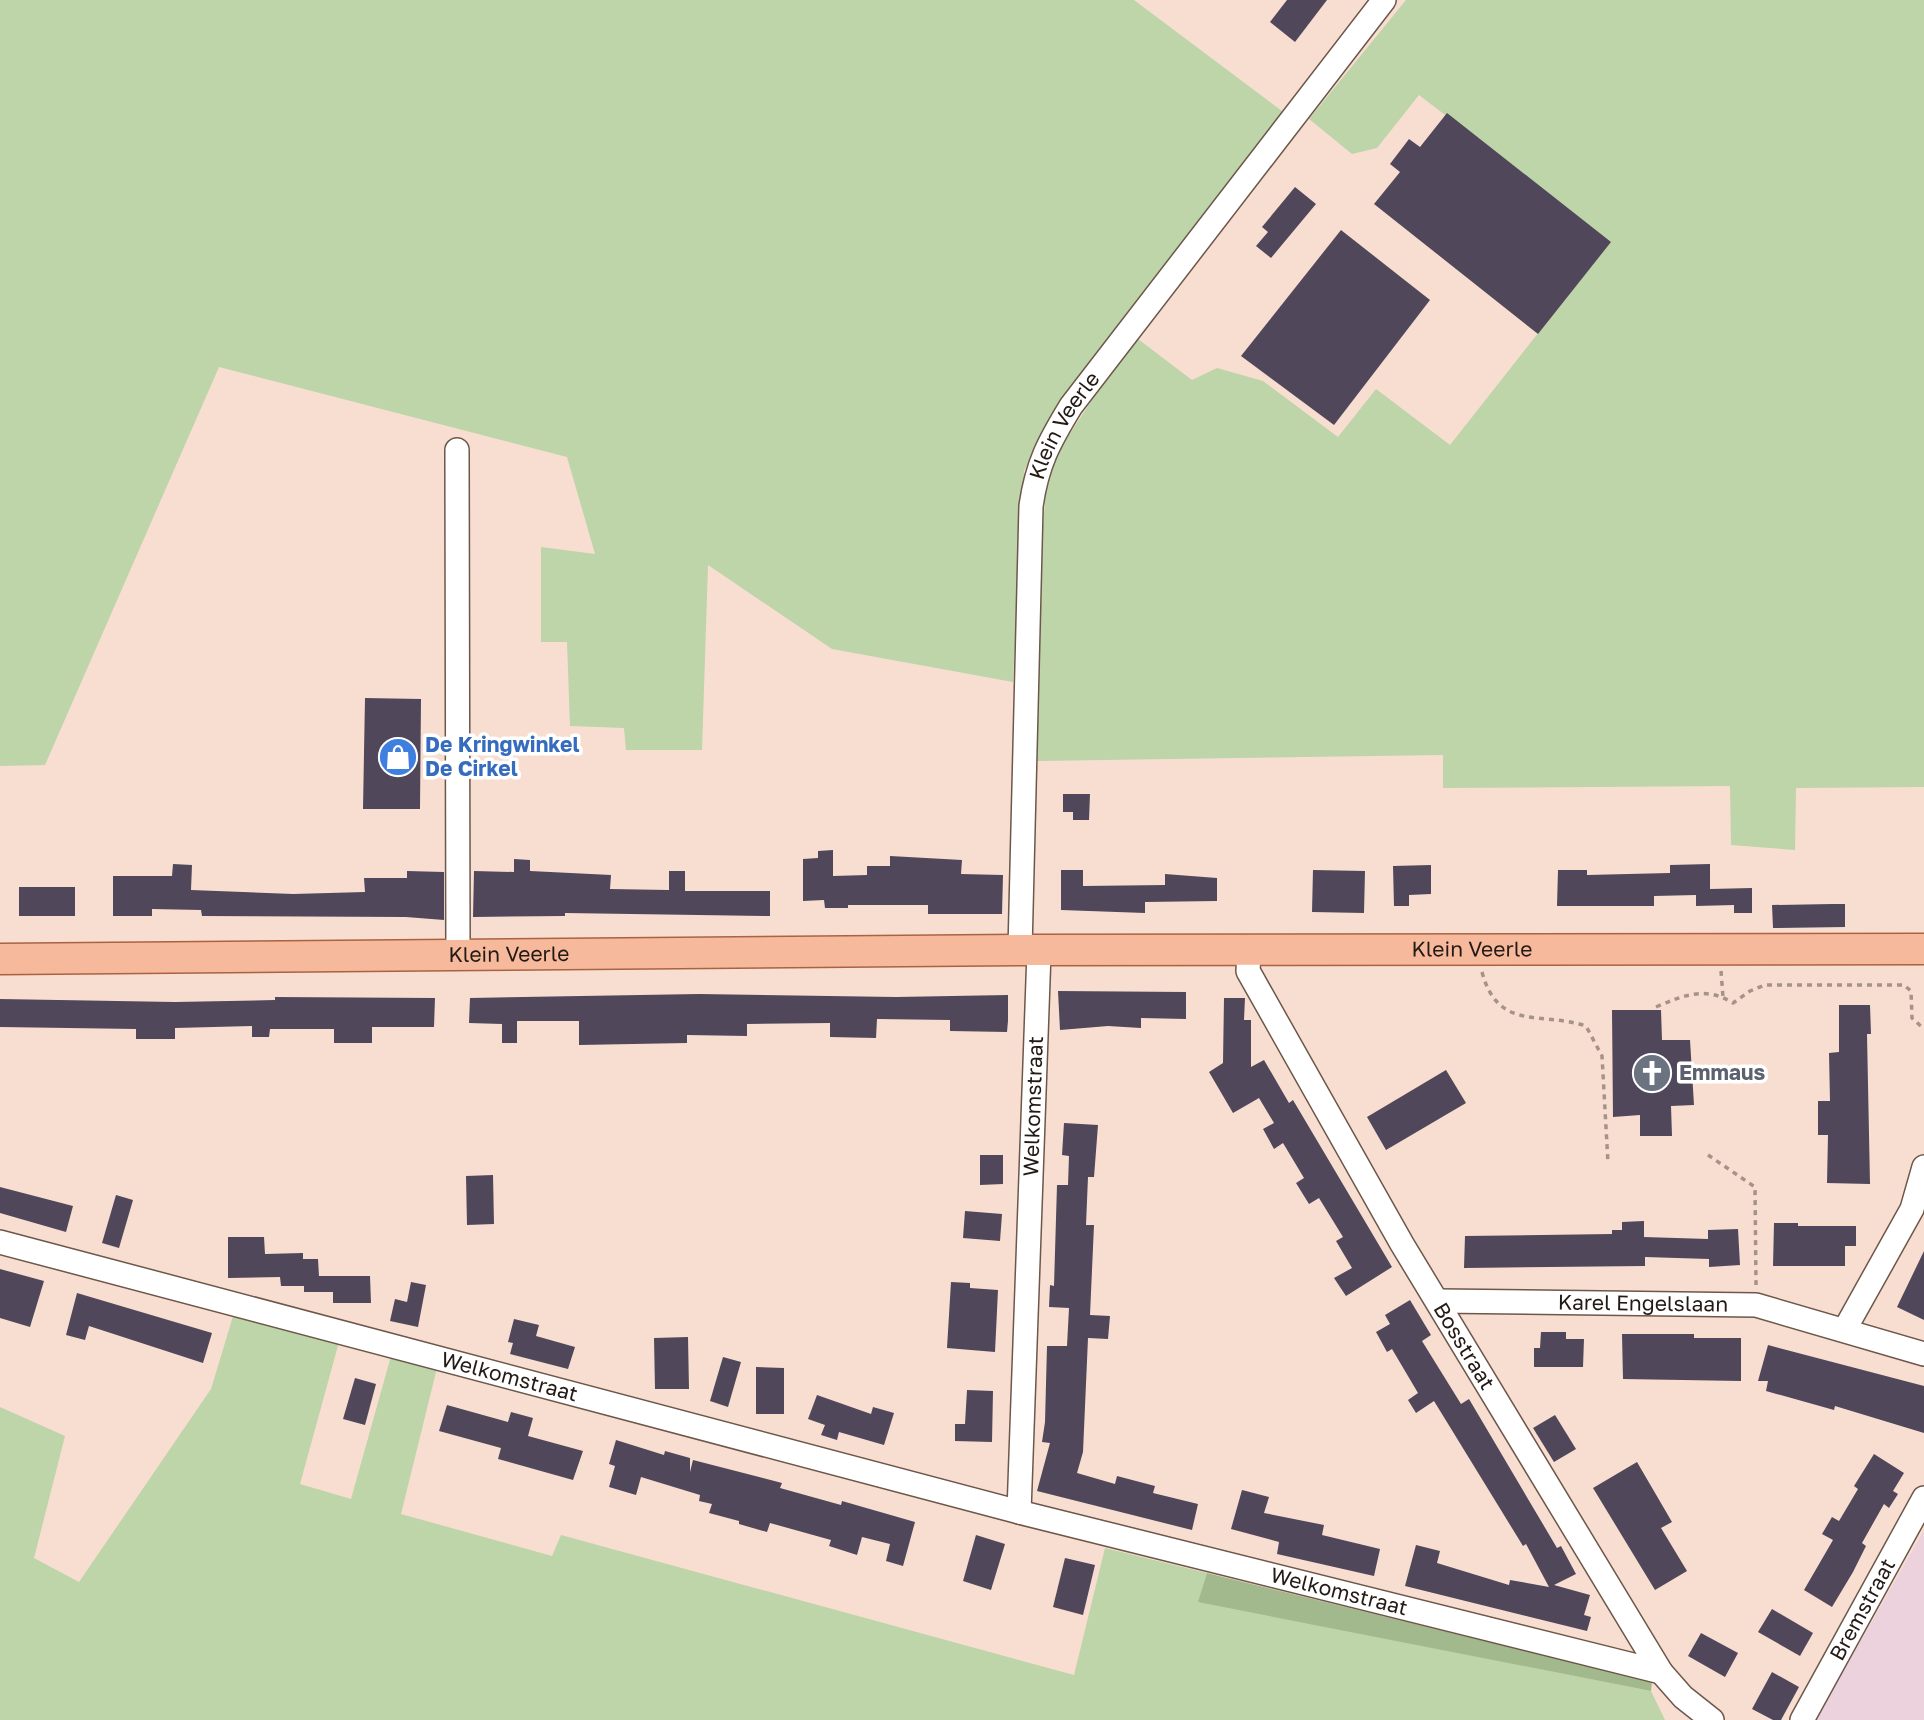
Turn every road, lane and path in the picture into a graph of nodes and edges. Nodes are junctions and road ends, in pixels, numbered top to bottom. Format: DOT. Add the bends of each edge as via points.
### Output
graph roads {
  1 [pos="1384,0"];
  2 [pos="457,450"];
  3 [pos="1924,949"];
  4 [pos="1476,950"];
  5 [pos="1030,951"];
  6 [pos="1249,952"];
  7 [pos="458,956"];
  8 [pos="0,959"];
  9 [pos="1656,1007"];
  10 [pos="1924,1029"];
  11 [pos="1708,1155"];
  12 [pos="1608,1163"];
  13 [pos="1924,1167"];
  14 [pos="0,1242"];
  15 [pos="1438,1301"];
  16 [pos="1756,1305"];
  17 [pos="1845,1329"];
  18 [pos="1924,1354"];
  19 [pos="1924,1498"];
  20 [pos="1019,1512"];
  21 [pos="1661,1672"];
  22 [pos="1712,1720"];
  23 [pos="1802,1720"];
  1 -- 5 [label="street, Klein Veerle" via="1071,406 1035,475 1031,506"];
  2 -- 7 [label="street"];
  3 -- 4 [label="main road, Klein Veerle"];
  4 -- 6 [label="main road, Klein Veerle"];
  4 -- 12 [label="path" via="1493,1000 1506,1011 1586,1026 1602,1056"];
  5 -- 6 [label="main road, Klein Veerle"];
  5 -- 7 [label="main road, Klein Veerle"];
  5 -- 20 [label="street, Welkomstraat"];
  6 -- 15 [label="street, Bosstraat" via="1248,971"];
  7 -- 8 [label="main road, Klein Veerle"];
  9 -- 10 [label="path" via="1679,997 1712,992 1733,1003 1765,985 1904,985 1911,991 1912,1018"];
  11 -- 16 [label="path" via="1755,1187"];
  13 -- 17 [label="street" via="1912,1209"];
  14 -- 20 [label="street, Welkomstraat"];
  15 -- 16 [label="street, Karel Engelslaan"];
  15 -- 21 [label="street, Bosstraat"];
  16 -- 17 [label="street, Karel Engelslaan"];
  17 -- 18 [label="street, Karel Engelslaan"];
  19 -- 23 [label="street, Bremstraat"];
  20 -- 21 [label="street, Welkomstraat"];
  21 -- 22 [label="street, Bosstraat"];
}
